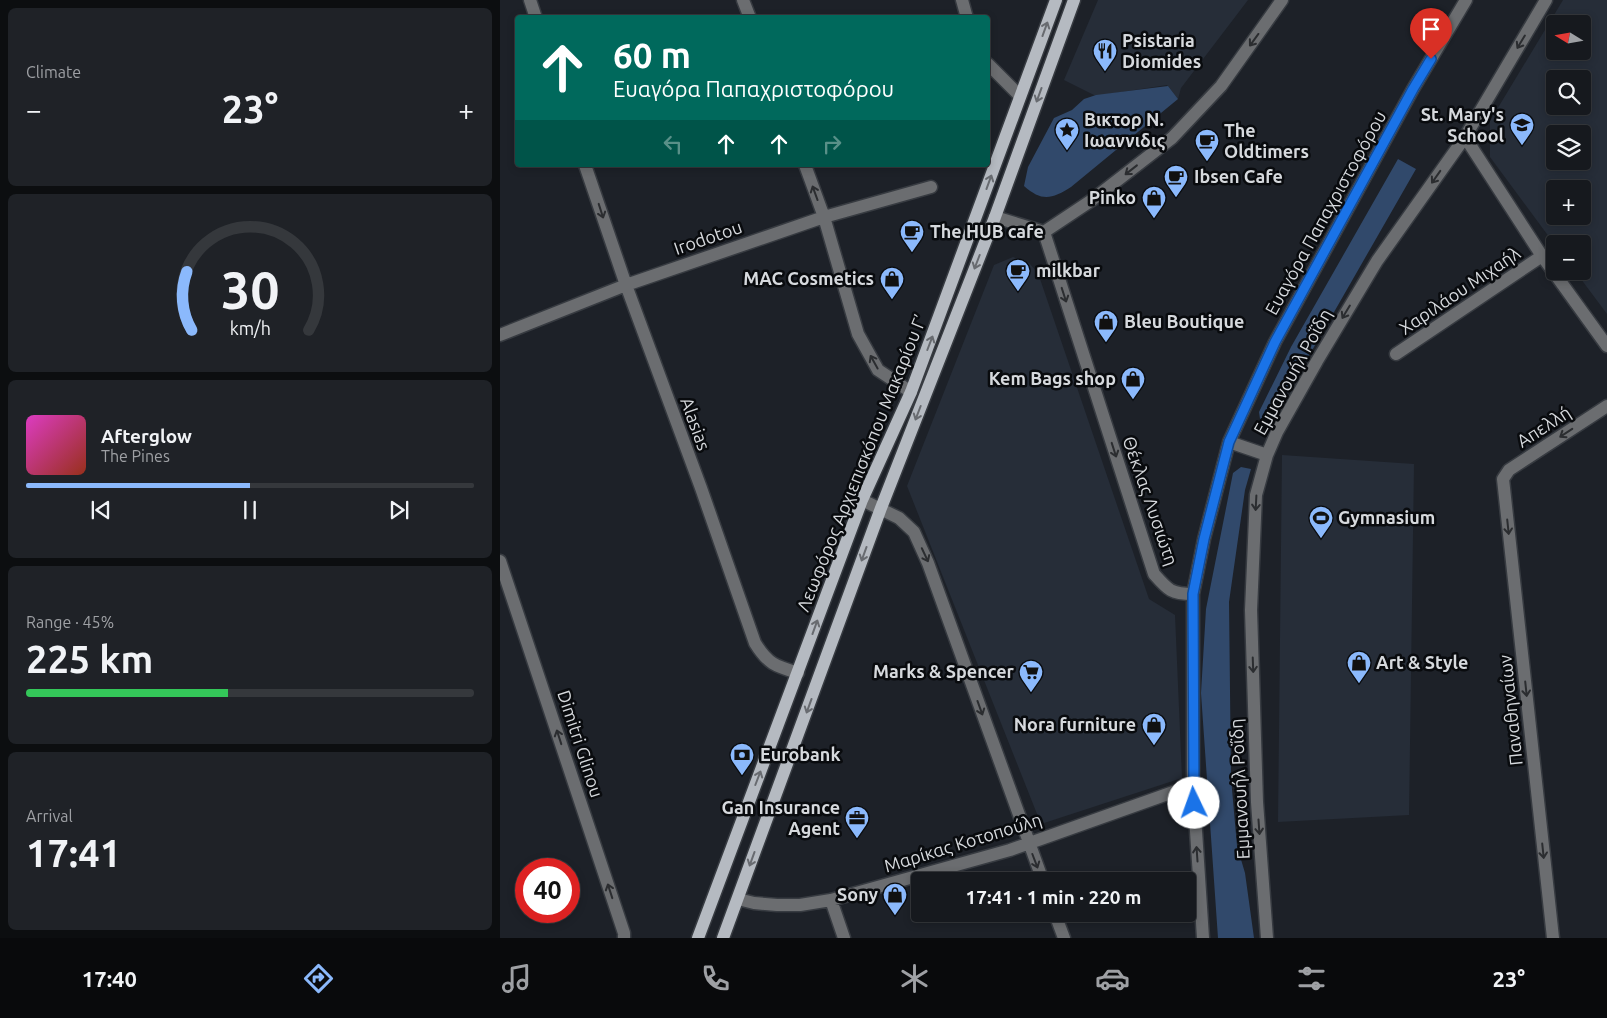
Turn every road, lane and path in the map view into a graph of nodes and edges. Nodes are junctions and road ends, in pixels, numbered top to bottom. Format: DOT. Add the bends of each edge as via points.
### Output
graph roads {
  1 [pos="530,0"];
  2 [pos="743,0"];
  3 [pos="962,0"];
  4 [pos="1056,0"];
  5 [pos="1074,0"];
  6 [pos="1282,0"];
  7 [pos="1466,0"];
  8 [pos="1546,0"];
  9 [pos="535,15"];
  10 [pos="749,15"];
  11 [pos="966,15"];
  12 [pos="990,66"];
  13 [pos="1020,96"];
  14 [pos="1464,137"];
  15 [pos="586,167"];
  16 [pos="806,167"];
  17 [pos="931,187"];
  18 [pos="824,217"];
  19 [pos="995,217"];
  20 [pos="1044,232"];
  21 [pos="1542,256"];
  22 [pos="626,285"];
  23 [pos="500,335"];
  24 [pos="1607,346"];
  25 [pos="1396,354"];
  26 [pos="911,392"];
  27 [pos="1607,406"];
  28 [pos="1229,442"];
  29 [pos="1267,455"];
  30 [pos="1503,479"];
  31 [pos="862,500"];
  32 [pos="881,508"];
  33 [pos="500,561"];
  34 [pos="1193,594"];
  35 [pos="798,672"];
  36 [pos="1193,785"];
  37 [pos="1028,843"];
  38 [pos="1039,872"];
  39 [pos="738,899"];
  40 [pos="831,900"];
  41 [pos="1058,922"];
  42 [pos="624,938"];
  43 [pos="698,938"];
  44 [pos="723,938"];
  45 [pos="844,938"];
  46 [pos="1064,938"];
  47 [pos="1203,938"];
  48 [pos="1267,938"];
  49 [pos="1553,938"];
  1 -- 9 [label="street"];
  2 -- 10 [label="street"];
  3 -- 11 [label="street"];
  13 -- 4 [label="main road, Λεωφόρος Αρχιεπισκόπου Μακαρίου Γ’, one-way"];
  5 -- 19 [label="main road, Λεωφόρος Αρχιεπισκόπου Μακαρίου Γ’, one-way"];
  6 -- 20 [label="street, one-way" via="1221,86 1172,138 1092,200"];
  7 -- 28 [label="street, Ευαγόρα Παπαχριστοφόρου" via="1413,89 1275,342"];
  8 -- 14 [label="street, Εμμανουήλ Ροΐδη, one-way"];
  12 -- 13 [label="street"];
  26 -- 13 [label="main road, Λεωφόρος Αρχιεπισκόπου Μακαρίου Γ’, one-way"];
  14 -- 21 [label="street"];
  14 -- 29 [label="street, Εμμανουήλ Ροΐδη, one-way" via="1377,261 1312,369"];
  15 -- 22 [label="street, Alasias, one-way"];
  18 -- 16 [label="street, one-way"];
  17 -- 18 [label="street, Irodotou"];
  18 -- 22 [label="street, Irodotou"];
  26 -- 18 [label="street, one-way" via="878,370 858,334"];
  19 -- 20 [label="street"];
  19 -- 32 [label="main road, Λεωφόρος Αρχιεπισκόπου Μακαρίου Γ’, one-way"];
  20 -- 34 [label="street, Θέκλας Λυσιώτη, one-way" via="1154,574 1167,590"];
  21 -- 24 [label="street"];
  21 -- 25 [label="street, Χαριλάου Μιχαήλ"];
  22 -- 23 [label="street, Irodotou"];
  22 -- 35 [label="street, Alasias" via="755,643 763,657 779,667"];
  26 -- 31 [label="main road, Λεωφόρος Αρχιεπισκόπου Μακαρίου Γ’"];
  27 -- 30 [label="street, Απελλή, one-way" via="1509,470"];
  28 -- 29 [label="street"];
  28 -- 34 [label="street, Ευαγόρα Παπαχριστοφόρου"];
  29 -- 48 [label="street, Εμμανουήλ Ροΐδη, one-way" via="1256,495 1251,610 1257,802"];
  30 -- 49 [label="street, Παναθηναίων, one-way"];
  31 -- 32 [label="street"];
  35 -- 31 [label="main road, Λεωφόρος Αρχιεπισκόπου Μακαρίου Γ’, one-way"];
  32 -- 37 [label="street, one-way" via="914,532 928,563"];
  32 -- 39 [label="main road, Λεωφόρος Αρχιεπισκόπου Μακαρίου Γ’, one-way"];
  42 -- 33 [label="street, Dimitri Glinou, one-way"];
  34 -- 36 [label="street"];
  43 -- 35 [label="main road, Λεωφόρος Αρχιεπισκόπου Μακαρίου Γ’, one-way"];
  36 -- 37 [label="street, Μαρίκας Κοτοπούλη"];
  47 -- 36 [label="street, one-way"];
  37 -- 38 [label="street, one-way"];
  37 -- 40 [label="street, Μαρίκας Κοτοπούλη"];
  39 -- 40 [label="street, Μαρίκας Κοτοπούλη" via="777,905"];
  39 -- 44 [label="main road, Λεωφόρος Αρχιεπισκόπου Μακαρίου Γ’"];
  40 -- 45 [label="street"];
  41 -- 46 [label="street"];
}
